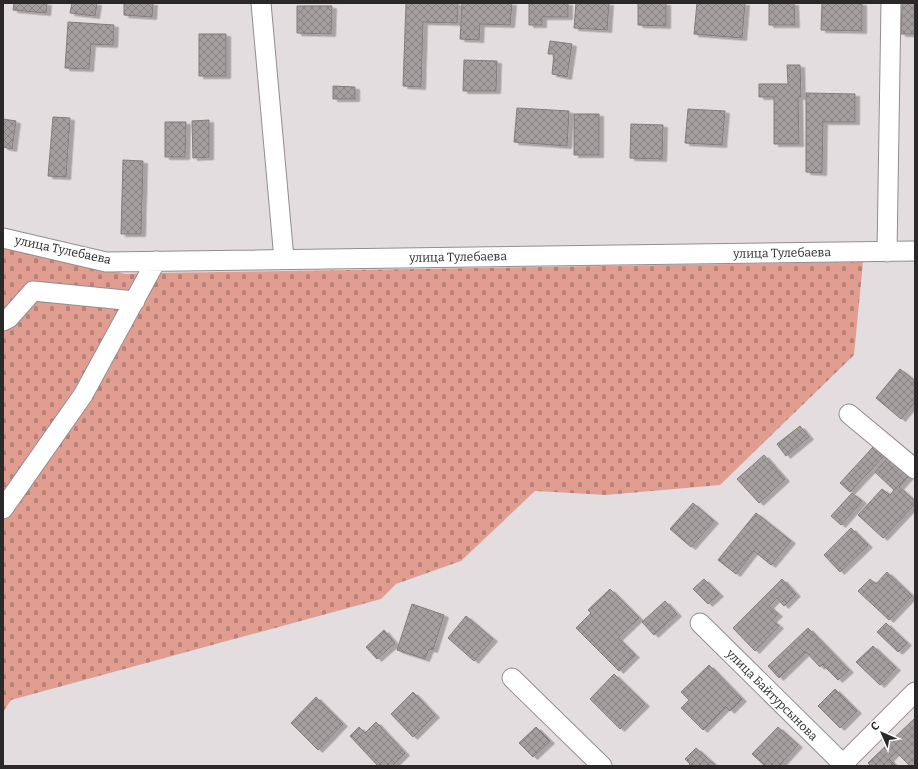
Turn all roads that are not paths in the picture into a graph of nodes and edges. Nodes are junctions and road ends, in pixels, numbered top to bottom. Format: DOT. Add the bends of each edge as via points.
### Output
graph roads {
  1 [pos="261,3"];
  2 [pos="892,3"];
  3 [pos="3,238"];
  4 [pos="915,251"];
  5 [pos="887,252"];
  6 [pos="284,259"];
  7 [pos="156,261"];
  8 [pos="135,301"];
  9 [pos="3,321"];
  10 [pos="849,414"];
  11 [pos="915,469"];
  12 [pos="3,509"];
  13 [pos="700,623"];
  14 [pos="512,678"];
  15 [pos="915,692"];
  16 [pos="843,765"];
  17 [pos="602,766"];
  1 -- 6 [label="street"];
  2 -- 5 [label="street"];
  3 -- 7 [label="street, улица Тулебаева" via="106,262"];
  4 -- 5 [label="street, улица Тулебаева"];
  5 -- 6 [label="street, улица Тулебаева"];
  6 -- 7 [label="street, улица Тулебаева"];
  7 -- 8 [label="street"];
  8 -- 9 [label="street" via="33,292 9,318"];
  8 -- 12 [label="street" via="83,394"];
  10 -- 11 [label="street"];
  13 -- 16 [label="street, улица Байтурсынова"];
  14 -- 17 [label="street"];
  15 -- 16 [label="street"];
}
